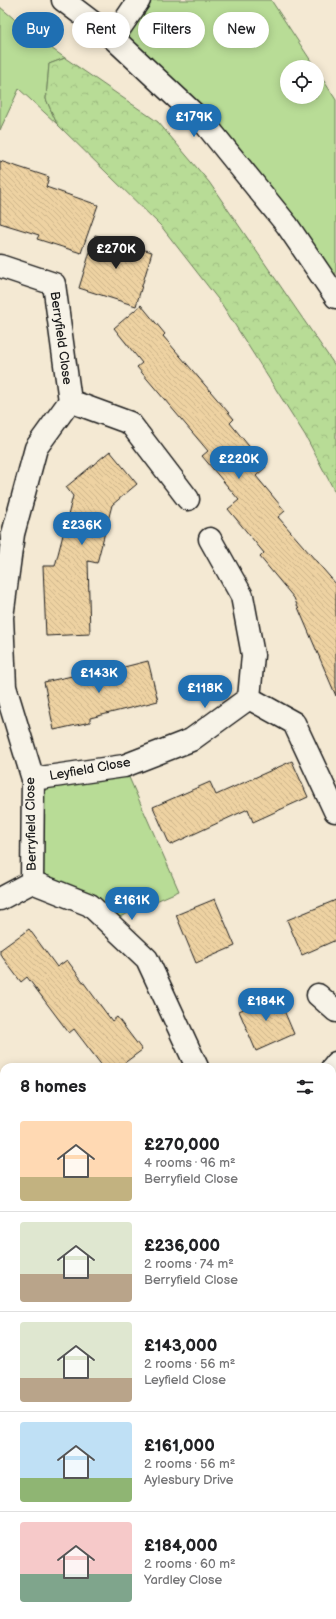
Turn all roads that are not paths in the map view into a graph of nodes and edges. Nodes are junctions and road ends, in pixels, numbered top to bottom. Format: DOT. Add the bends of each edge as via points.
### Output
graph roads {
  1 [pos="63,0"];
  2 [pos="139,0"];
  3 [pos="79,12"];
  4 [pos="130,13"];
  5 [pos="124,48"];
  6 [pos="0,266"];
  7 [pos="336,297"];
  8 [pos="70,401"];
  9 [pos="188,499"];
  10 [pos="210,539"];
  11 [pos="250,698"];
  12 [pos="33,779"];
  13 [pos="335,811"];
  14 [pos="32,882"];
  15 [pos="0,898"];
  16 [pos="318,995"];
  17 [pos="336,1011"];
  18 [pos="195,1063"];
  1 -- 3 [label="street"];
  2 -- 4 [label="street"];
  5 -- 7 [label="street" via="206,125 288,225"];
  6 -- 8 [label="street, Berryfield Close" via="54,284"];
  8 -- 9 [label="street, Berryfield Close" via="130,423"];
  8 -- 12 [label="street, Berryfield Close" via="36,448 13,534 2,617 5,687"];
  10 -- 11 [label="street" via="242,596 253,655"];
  11 -- 12 [label="street, Leyfield Close" via="191,740 124,766"];
  11 -- 13 [label="street" via="294,723"];
  12 -- 14 [label="street, Berryfield Close"];
  14 -- 15 [label="street"];
  14 -- 18 [label="street" via="90,905 147,959"];
  16 -- 17 [label="street"];
}
